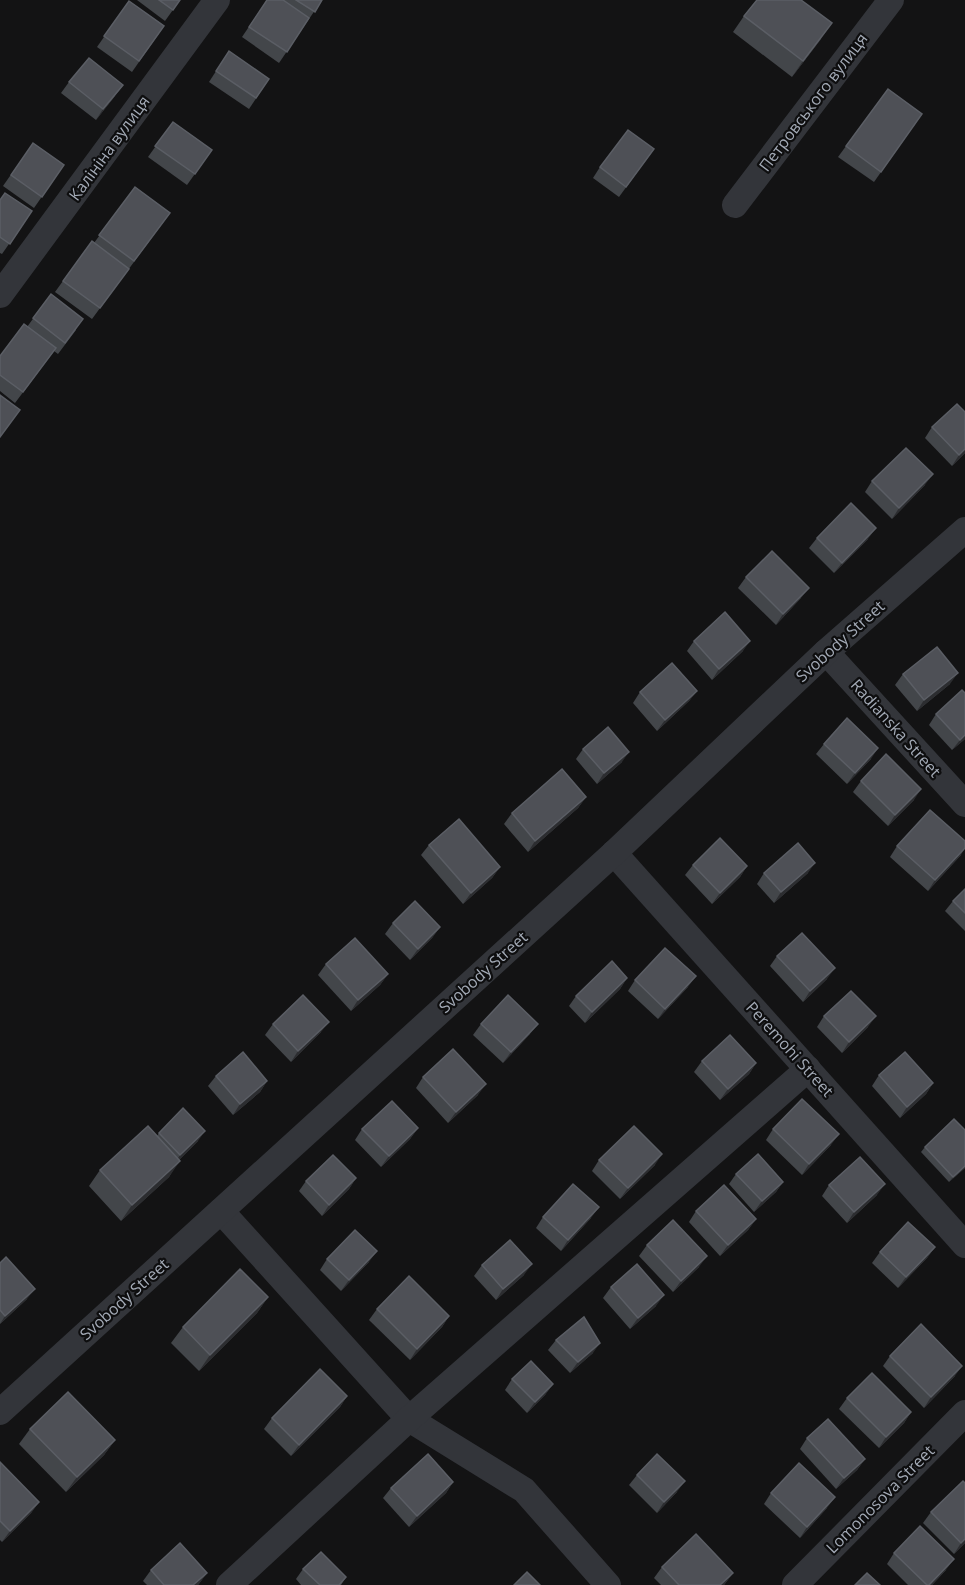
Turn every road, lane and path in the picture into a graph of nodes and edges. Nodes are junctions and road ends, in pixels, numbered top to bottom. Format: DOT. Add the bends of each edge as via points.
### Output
graph roads {
  1 [pos="217,0"];
  2 [pos="891,0"];
  3 [pos="735,205"];
  4 [pos="0,295"];
  5 [pos="965,530"];
  6 [pos="826,652"];
  7 [pos="965,804"];
  8 [pos="614,853"];
  9 [pos="808,1069"];
  10 [pos="220,1211"];
  11 [pos="965,1245"];
  12 [pos="0,1412"];
  13 [pos="965,1413"];
  14 [pos="409,1419"];
  15 [pos="229,1585"];
  16 [pos="608,1585"];
  17 [pos="795,1585"];
  1 -- 4 [label="street, Калініна вулиця"];
  2 -- 3 [label="street, Петровського вулиця"];
  5 -- 6 [label="street, Svobody Street"];
  6 -- 7 [label="street, Radianska Street"];
  6 -- 8 [label="street, Svobody Street"];
  8 -- 9 [label="street, Peremohi Street"];
  8 -- 10 [label="street, Svobody Street"];
  9 -- 11 [label="street, Peremohi Street"];
  9 -- 14 [label="street"];
  10 -- 12 [label="street, Svobody Street"];
  10 -- 14 [label="street"];
  13 -- 17 [label="street, Lomonosova Street"];
  14 -- 15 [label="street"];
  14 -- 16 [label="street" via="524,1490"];
}
